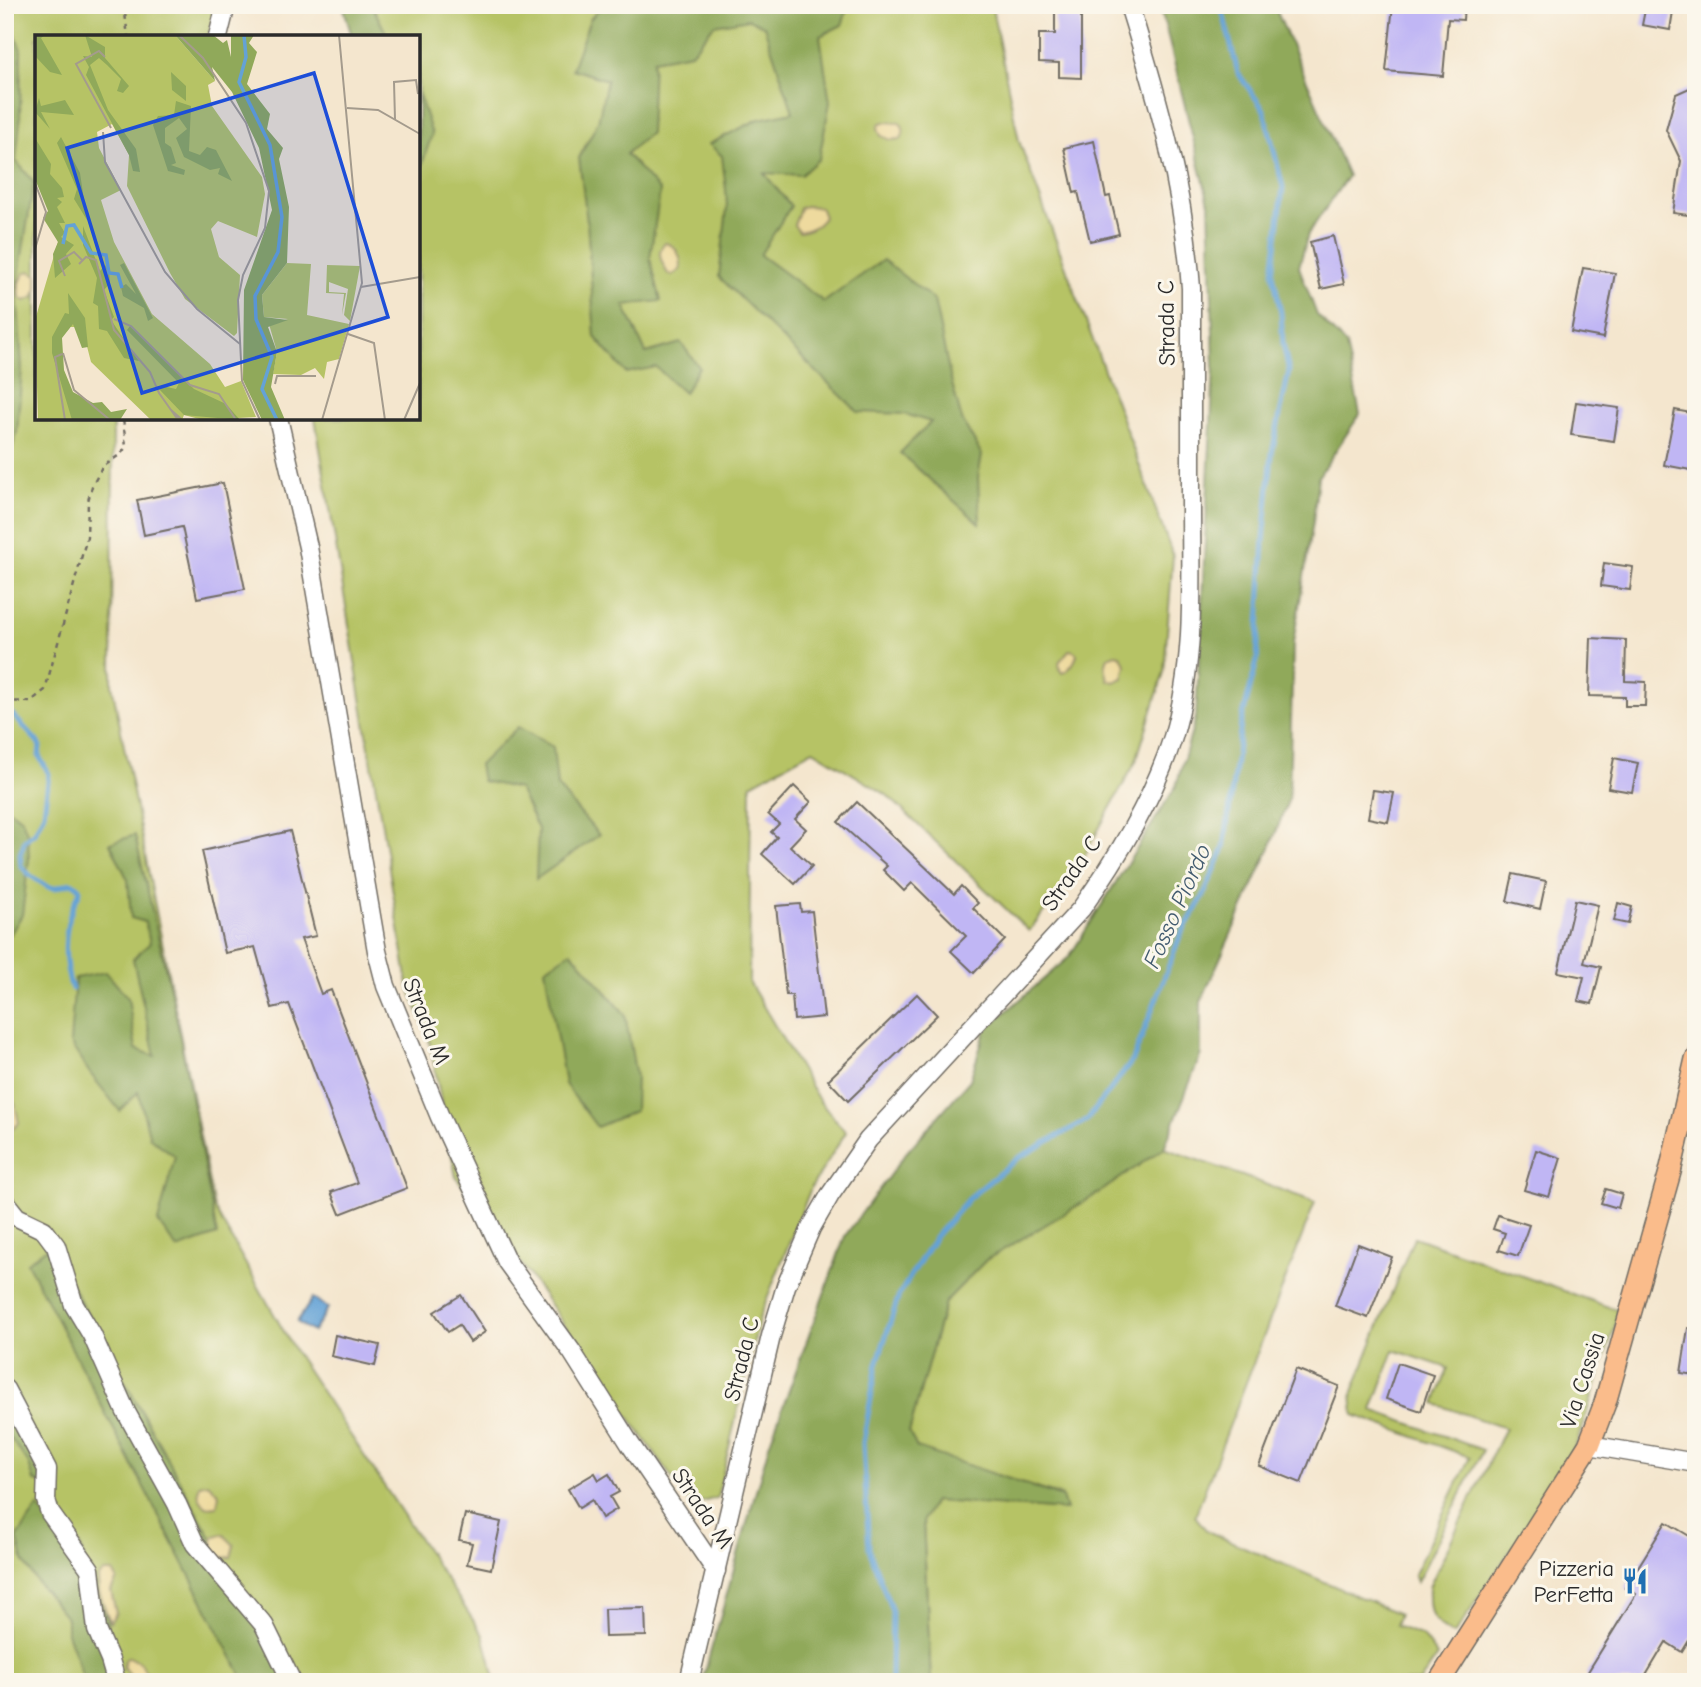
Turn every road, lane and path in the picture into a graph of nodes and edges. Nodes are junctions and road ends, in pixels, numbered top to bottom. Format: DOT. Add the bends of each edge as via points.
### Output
graph roads {
  1 [pos="124,5"];
  2 [pos="226,5"];
  3 [pos="1129,5"];
  4 [pos="128,35"];
  5 [pos="218,35"];
  6 [pos="123,420"];
  7 [pos="278,420"];
  8 [pos="5,701"];
  9 [pos="1696,1059"];
  10 [pos="5,1202"];
  11 [pos="5,1390"];
  12 [pos="1589,1445"];
  13 [pos="1696,1463"];
  14 [pos="716,1571"];
  15 [pos="114,1682"];
  16 [pos="292,1682"];
  17 [pos="690,1682"];
  18 [pos="1439,1682"];
  1 -- 4 [label="path"];
  2 -- 5 [label="street"];
  3 -- 14 [label="street, Strada C" via="1179,187 1190,265 1192,617 1178,720 1148,797 1081,909 886,1118 849,1166 811,1228 771,1336"];
  6 -- 8 [label="path" via="126,447 103,466 92,486 87,537 45,690 30,702"];
  7 -- 14 [label="street, Strada M" via="308,547 386,986 507,1262"];
  9 -- 12 [label="main road, Via Cassia" via="1670,1172 1605,1404"];
  10 -- 16 [label="street" via="17,1217 44,1230 56,1246 74,1305 195,1544 264,1626"];
  11 -- 15 [label="street" via="47,1469 50,1513 90,1569 97,1630"];
  12 -- 13 [label="street"];
  12 -- 18 [label="main road, Via Cassia"];
  14 -- 17 [label="street, Strada C"];
}
